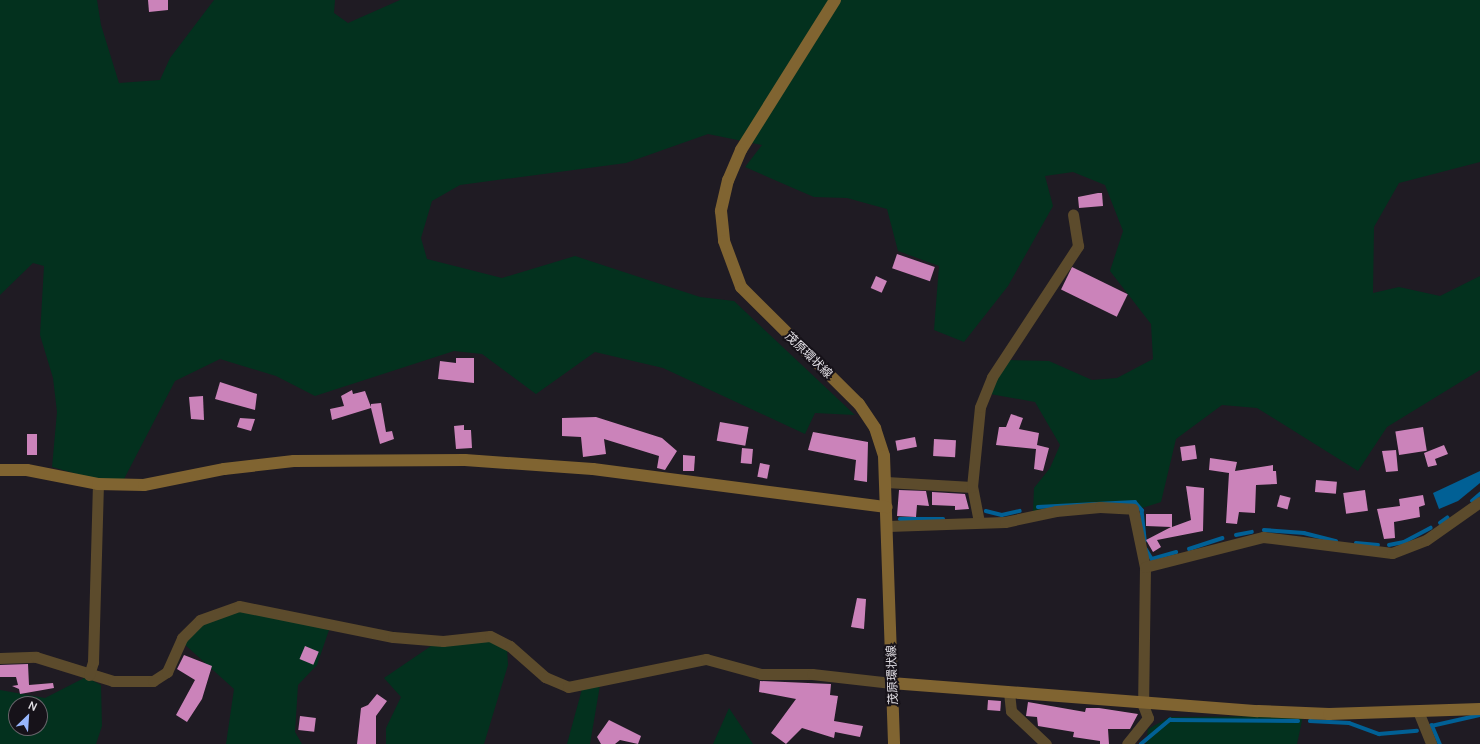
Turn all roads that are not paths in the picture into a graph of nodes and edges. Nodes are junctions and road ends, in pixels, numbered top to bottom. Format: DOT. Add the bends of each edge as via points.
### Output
graph roads {
  1 [pos="835,0"];
  2 [pos="1073,214"];
  3 [pos="0,470"];
  4 [pos="886,482"];
  5 [pos="98,484"];
  6 [pos="972,487"];
  7 [pos="1480,502"];
  8 [pos="887,507"];
  9 [pos="980,522"];
  10 [pos="888,526"];
  11 [pos="1145,567"];
  12 [pos="0,658"];
  13 [pos="90,675"];
  14 [pos="891,683"];
  15 [pos="1009,692"];
  16 [pos="1143,705"];
  17 [pos="1480,708"];
  18 [pos="1418,711"];
  19 [pos="894,744"];
  20 [pos="1046,744"];
  21 [pos="1128,744"];
  22 [pos="1431,744"];
  1 -- 4 [label="street, 茂原環状線" via="741,150 728,180 721,211 724,241 741,287 860,404 875,428 884,456"];
  2 -- 6 [label="street" via="1078,246 992,377 980,407"];
  3 -- 5 [label="street" via="27,470"];
  4 -- 6 [label="street"];
  4 -- 8 [label="street, 茂原環状線"];
  5 -- 8 [label="street" via="144,485 224,469 294,462 464,460 592,470"];
  5 -- 13 [label="street" via="93,662"];
  6 -- 9 [label="street"];
  7 -- 11 [label="street" via="1426,540 1392,553 1263,537"];
  8 -- 10 [label="street, 茂原環状線"];
  9 -- 10 [label="street"];
  9 -- 11 [label="street" via="1100,507 1133,509"];
  10 -- 14 [label="street, 茂原環状線"];
  11 -- 16 [label="street"];
  12 -- 13 [label="street" via="36,657"];
  13 -- 14 [label="street" via="113,681 153,681 167,672 182,638 200,620 239,606 393,637 443,641 490,636 510,646 545,677 568,687 706,659 760,674 812,674"];
  14 -- 15 [label="street"];
  14 -- 19 [label="street, 茂原環状線"];
  15 -- 16 [label="street"];
  15 -- 20 [label="street" via="1011,711"];
  16 -- 18 [label="street" via="1329,714"];
  16 -- 21 [label="street" via="1148,718"];
  17 -- 18 [label="street"];
  18 -- 22 [label="street"];
}
